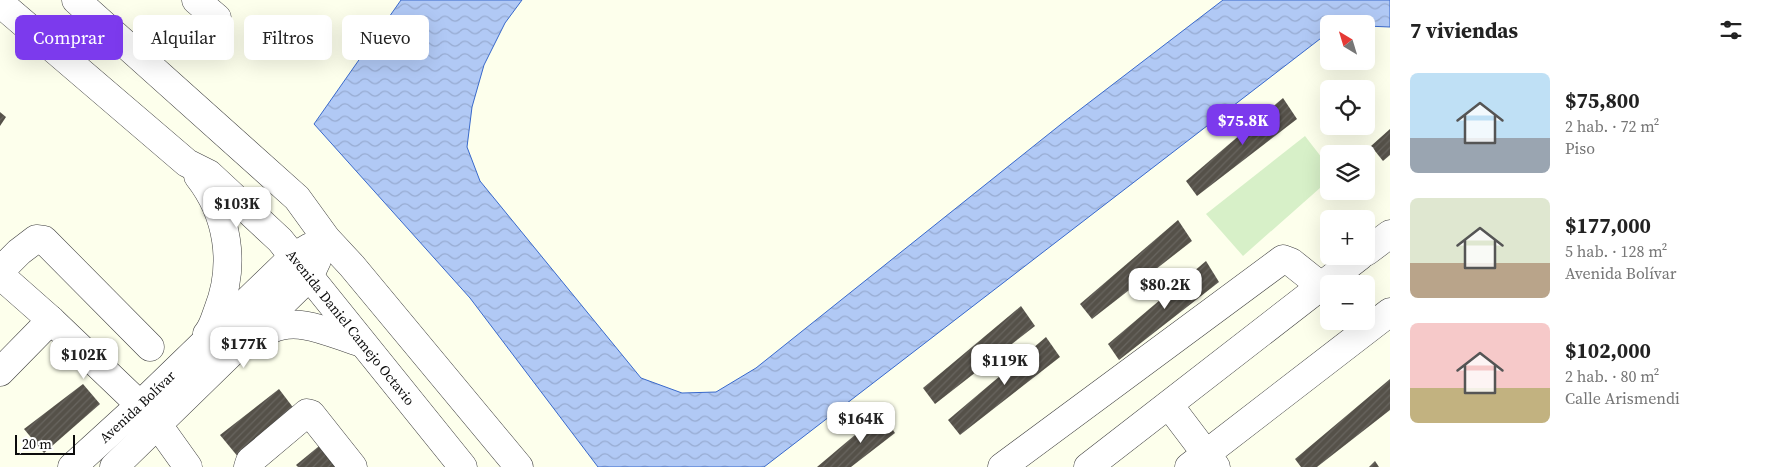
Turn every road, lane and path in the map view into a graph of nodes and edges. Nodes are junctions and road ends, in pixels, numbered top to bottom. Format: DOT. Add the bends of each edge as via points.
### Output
graph roads {
  1 [pos="76,0"];
  2 [pos="196,0"];
  3 [pos="0,3"];
  4 [pos="214,15"];
  5 [pos="187,163"];
  6 [pos="1390,234"];
  7 [pos="326,238"];
  8 [pos="1375,245"];
  9 [pos="1348,265"];
  10 [pos="301,267"];
  11 [pos="0,271"];
  12 [pos="0,275"];
  13 [pos="1335,275"];
  14 [pos="1320,285"];
  15 [pos="1320,287"];
  16 [pos="1390,312"];
  17 [pos="51,320"];
  18 [pos="362,343"];
  19 [pos="150,347"];
  20 [pos="200,366"];
  21 [pos="0,372"];
  22 [pos="140,404"];
  23 [pos="1169,405"];
  24 [pos="158,425"];
  25 [pos="1204,463"];
  26 [pos="72,467"];
  27 [pos="114,467"];
  28 [pos="188,467"];
  29 [pos="248,467"];
  30 [pos="353,467"];
  31 [pos="463,467"];
  32 [pos="519,467"];
  33 [pos="1002,467"];
  34 [pos="1088,467"];
  1 -- 7 [label="street" via="297,198"];
  2 -- 4 [label="street"];
  3 -- 5 [label="street, Avenida Daniel Camejo Octavio"];
  5 -- 10 [label="street, Avenida Daniel Camejo Octavio" via="209,174 280,240"];
  5 -- 20 [label="street" via="210,191 223,224 228,260 224,295"];
  6 -- 8 [label="street"];
  7 -- 10 [label="street, Avenida Bolívar"];
  7 -- 32 [label="street"];
  9 -- 13 [label="street"];
  10 -- 18 [label="street, Avenida Daniel Camejo Octavio"];
  10 -- 20 [label="street, Avenida Bolívar"];
  11 -- 19 [label="street" via="36,240 44,240"];
  12 -- 17 [label="street"];
  14 -- 33 [label="street" via="1291,262 1282,259"];
  15 -- 23 [label="street"];
  16 -- 25 [label="street"];
  17 -- 21 [label="street"];
  17 -- 22 [label="street"];
  18 -- 20 [label="street" via="320,329 292,324 270,330"];
  18 -- 31 [label="street, Avenida Daniel Camejo Octavio"];
  20 -- 22 [label="street, Avenida Bolívar"];
  20 -- 24 [label="street, Avenida Bolívar"];
  22 -- 24 [label="street"];
  22 -- 26 [label="street, Avenida Bolívar"];
  23 -- 25 [label="street"];
  23 -- 34 [label="street"];
  24 -- 27 [label="street, Avenida Bolívar"];
  24 -- 28 [label="street"];
  29 -- 30 [label="street" via="308,413"];
}
